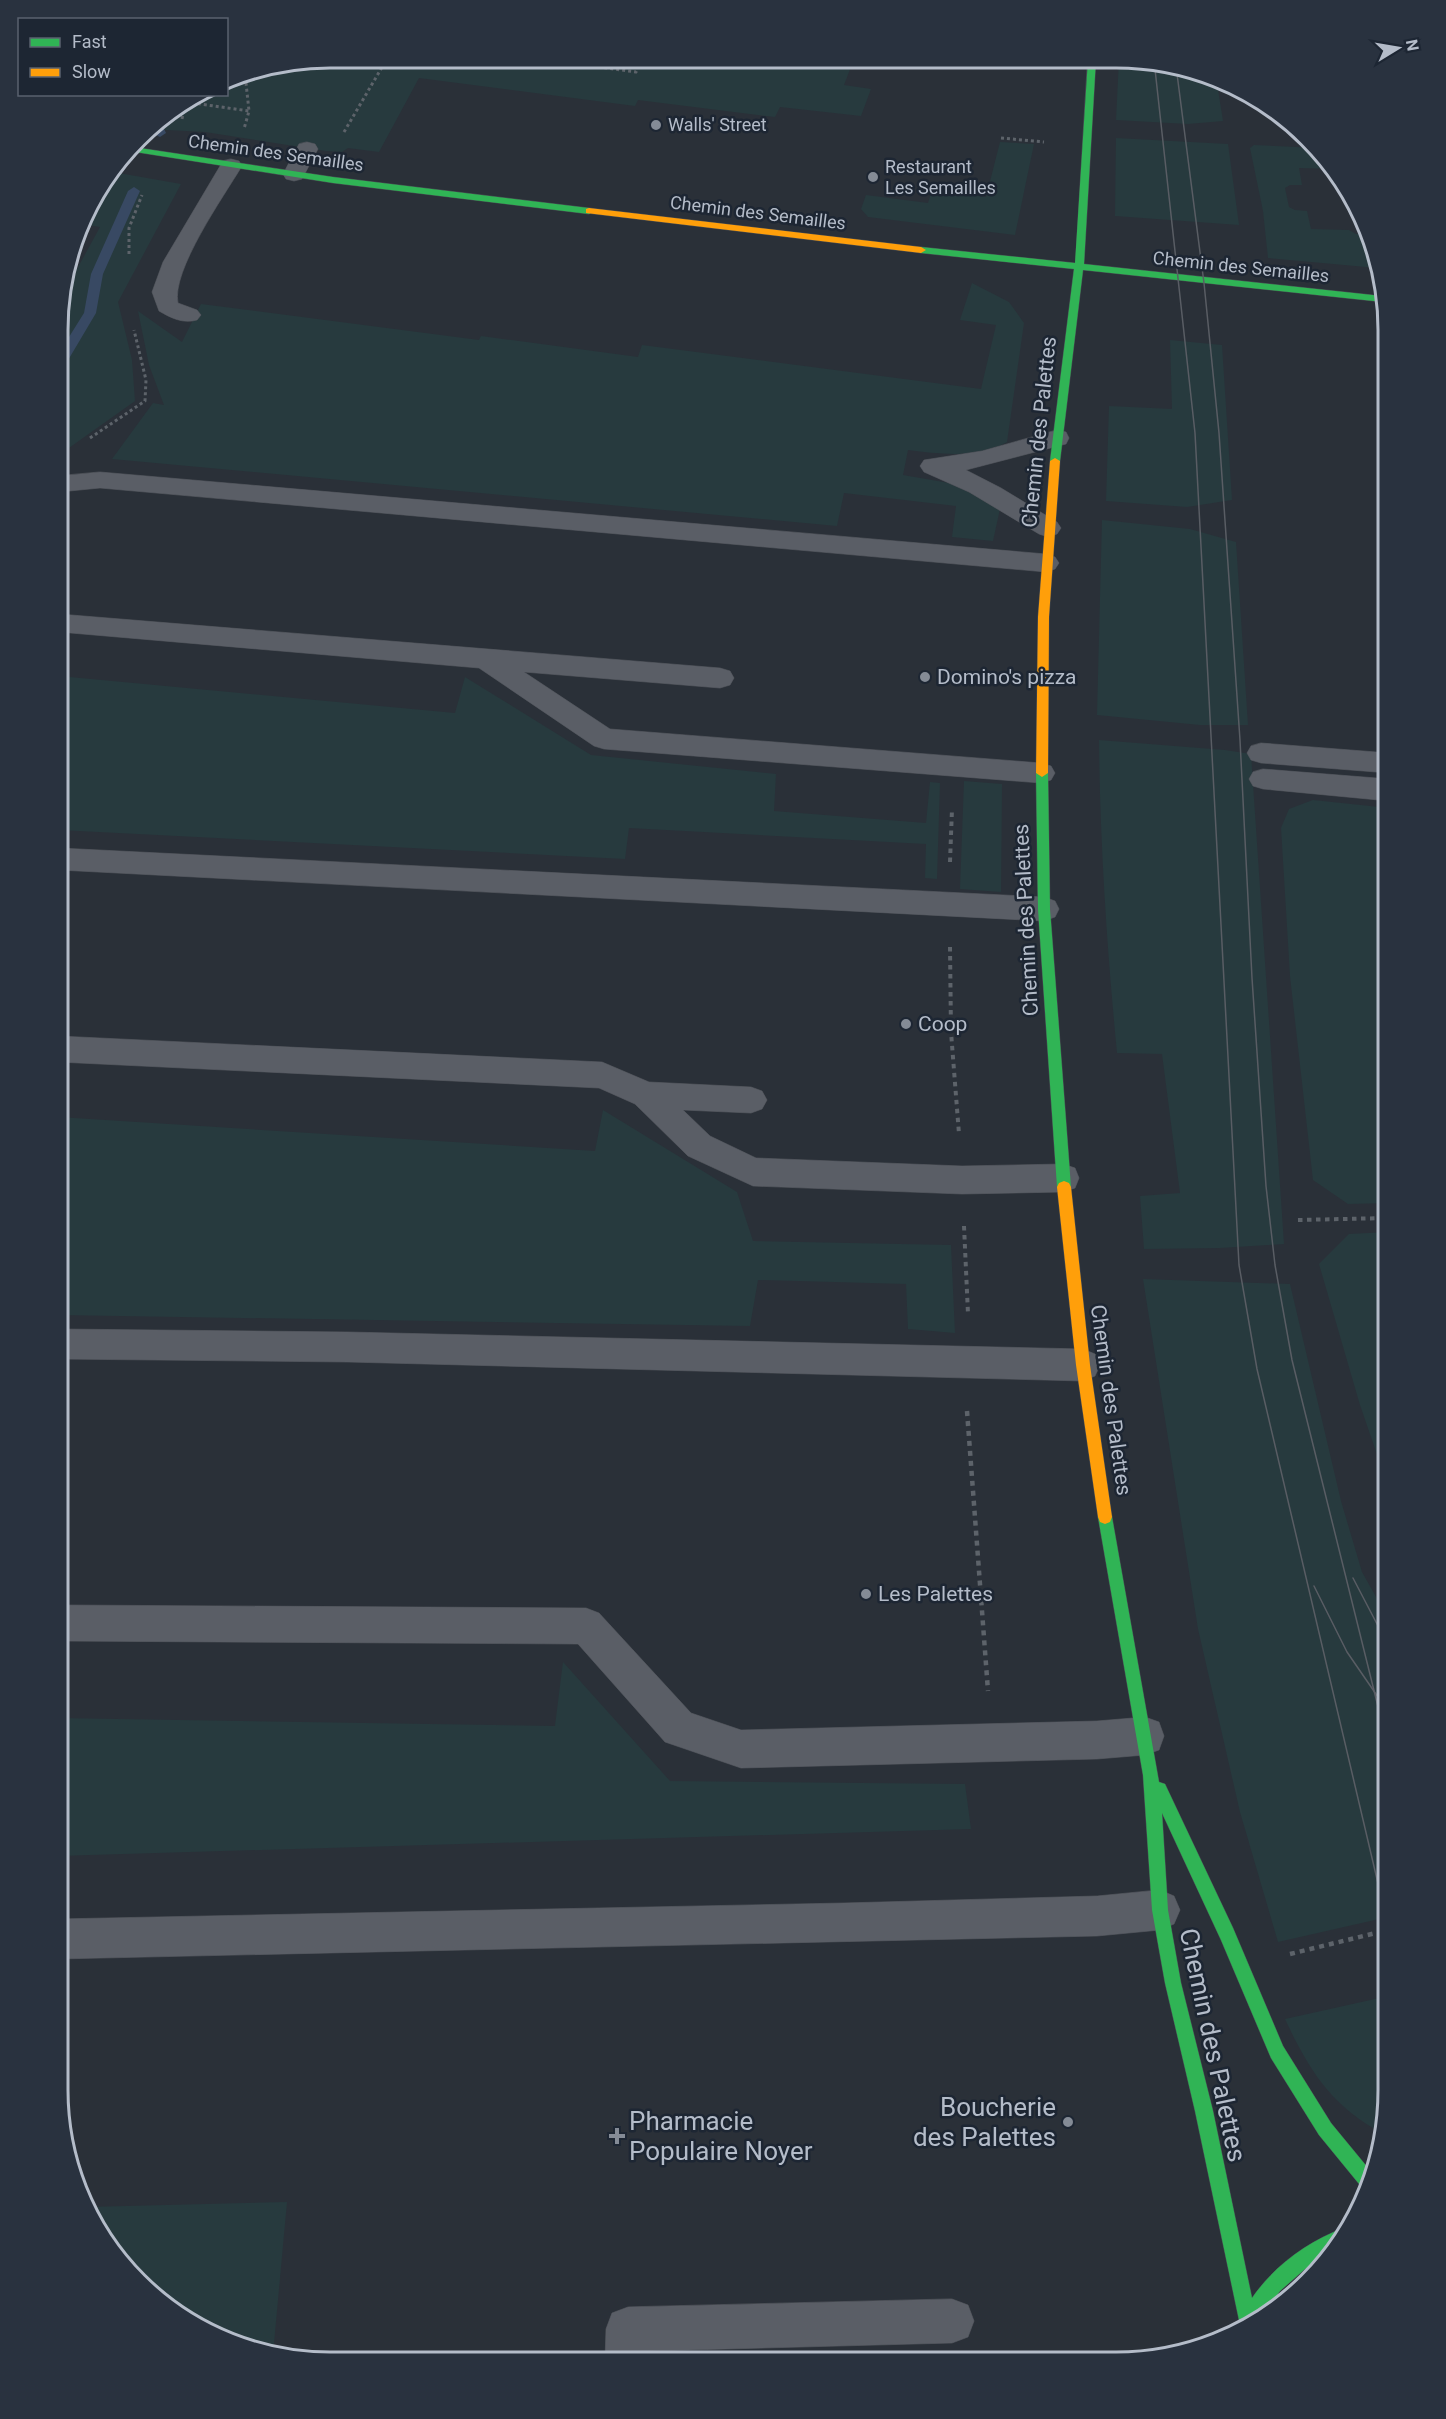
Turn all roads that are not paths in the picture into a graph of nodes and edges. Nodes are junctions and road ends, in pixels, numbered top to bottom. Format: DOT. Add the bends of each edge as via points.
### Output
graph roads {
  1 [pos="1091,68"];
  2 [pos="307,149"];
  3 [pos="139,150"];
  4 [pos="231,166"];
  5 [pos="294,174"];
  6 [pos="1079,268"];
  7 [pos="1376,298"];
  8 [pos="189,315"];
  9 [pos="1057,438"];
  10 [pos="68,483"];
  11 [pos="1048,528"];
  12 [pos="1046,563"];
  13 [pos="68,624"];
  14 [pos="485,659"];
  15 [pos="720,678"];
  16 [pos="1378,763"];
  17 [pos="1041,773"];
  18 [pos="1378,788"];
  19 [pos="68,859"];
  20 [pos="1044,909"];
  21 [pos="68,1049"];
  22 [pos="646,1095"];
  23 [pos="751,1100"];
  24 [pos="1063,1178"];
  25 [pos="68,1344"];
  26 [pos="1083,1365"];
  27 [pos="68,1623"];
  28 [pos="1145,1736"];
  29 [pos="1152,1775"];
  30 [pos="1160,1910"];
  31 [pos="68,1939"];
  32 [pos="1364,2176"];
  33 [pos="1326,2246"];
  34 [pos="1254,2312"];
  35 [pos="1245,2317"];
  36 [pos="952,2321"];
  37 [pos="628,2352"];
  1 -- 6 [label="street, Chemin des Palettes"];
  2 -- 5 [label="street"];
  3 -- 4 [label="street, Chemin des Semailles"];
  4 -- 5 [label="street, Chemin des Semailles"];
  4 -- 8 [label="street" via="174,262 164,292 167,306"];
  5 -- 6 [label="street, Chemin des Semailles"];
  6 -- 7 [label="street, Chemin des Semailles"];
  6 -- 9 [label="street, Chemin des Palettes"];
  9 -- 11 [label="street, Chemin des Palettes"];
  9 -- 11 [label="street" via="1002,457 933,466 999,497"];
  10 -- 12 [label="street" via="100,480"];
  11 -- 12 [label="street, Chemin des Palettes"];
  12 -- 17 [label="street, Chemin des Palettes"];
  13 -- 14 [label="street"];
  14 -- 15 [label="street"];
  14 -- 17 [label="street" via="604,738"];
  16 -- 18 [label="street" via="1262,766"];
  17 -- 20 [label="street, Chemin des Palettes"];
  19 -- 20 [label="street"];
  20 -- 24 [label="street, Chemin des Palettes"];
  21 -- 22 [label="street" via="602,1075"];
  22 -- 23 [label="street"];
  22 -- 24 [label="street" via="699,1146 753,1172 962,1180"];
  24 -- 26 [label="street, Chemin des Palettes"];
  25 -- 26 [label="street"];
  26 -- 28 [label="street, Chemin des Palettes" via="1098,1474"];
  27 -- 28 [label="street" via="586,1626 679,1728 741,1749"];
  28 -- 29 [label="street, Chemin des Palettes"];
  29 -- 30 [label="street, Chemin des Palettes"];
  29 -- 32 [label="street, Chemin des Palettes" via="1227,1934 1276,2052 1325,2129"];
  30 -- 31 [label="street" via="1097,1916 844,1923"];
  30 -- 35 [label="street, Chemin des Palettes"];
  33 -- 34 [label="street" via="1288,2271"];
  36 -- 37 [label="street" via="628,2329"];
}
